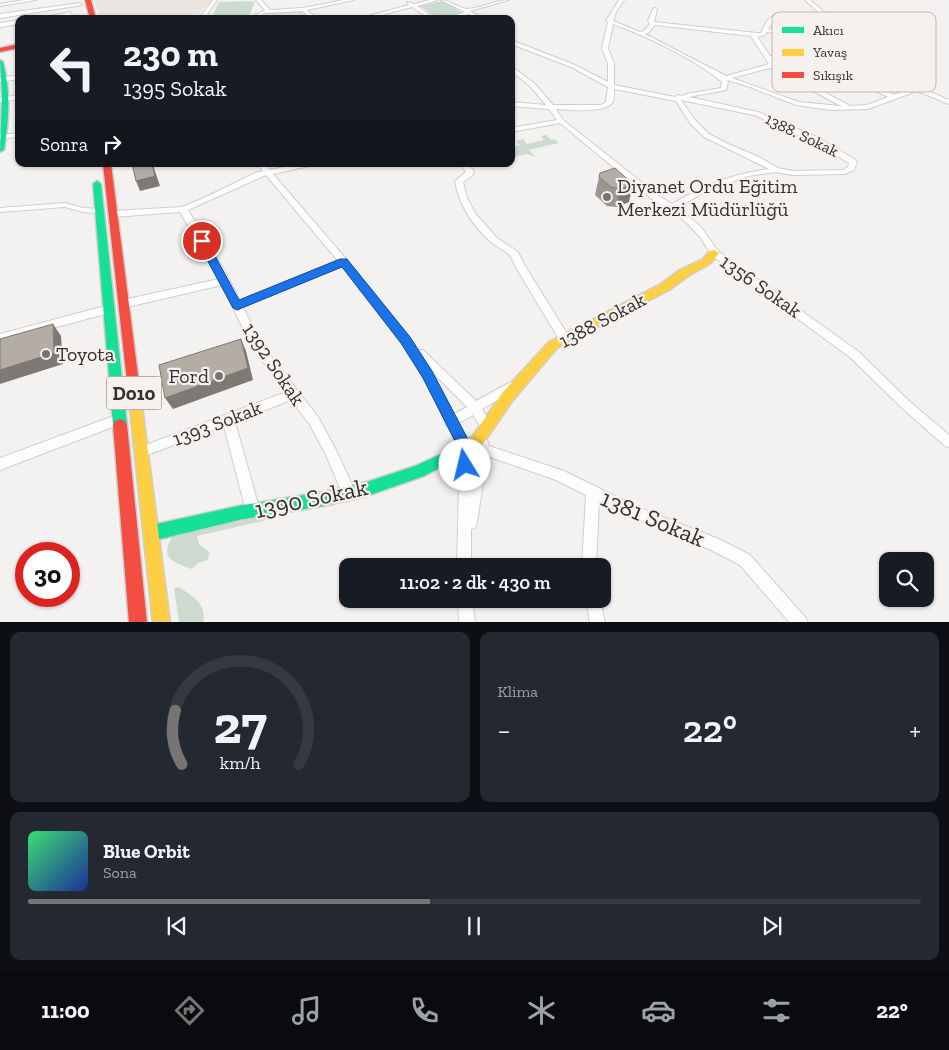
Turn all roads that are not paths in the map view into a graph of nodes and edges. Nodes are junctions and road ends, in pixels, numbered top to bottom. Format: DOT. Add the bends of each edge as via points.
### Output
graph roads {
  1 [pos="34,0"];
  2 [pos="215,0"];
  3 [pos="258,0"];
  4 [pos="352,0"];
  5 [pos="404,0"];
  6 [pos="436,0"];
  7 [pos="443,0"];
  8 [pos="507,0"];
  9 [pos="622,0"];
  10 [pos="807,0"];
  11 [pos="78,2"];
  12 [pos="329,2"];
  13 [pos="0,5"];
  14 [pos="412,5"];
  15 [pos="303,9"];
  16 [pos="655,9"];
  17 [pos="268,11"];
  18 [pos="466,12"];
  19 [pos="821,12"];
  20 [pos="71,15"];
  21 [pos="81,15"];
  22 [pos="89,15"];
  23 [pos="203,15"];
  24 [pos="256,15"];
  25 [pos="310,15"];
  26 [pos="374,15"];
  27 [pos="428,15"];
  28 [pos="457,15"];
  29 [pos="473,15"];
  30 [pos="0,16"];
  31 [pos="772,19"];
  32 [pos="610,21"];
  33 [pos="15,23"];
  34 [pos="653,24"];
  35 [pos="0,26"];
  36 [pos="766,30"];
  37 [pos="772,31"];
  38 [pos="639,34"];
  39 [pos="753,35"];
  40 [pos="515,44"];
  41 [pos="15,47"];
  42 [pos="0,50"];
  43 [pos="767,57"];
  44 [pos="772,58"];
  45 [pos="0,62"];
  46 [pos="772,66"];
  47 [pos="515,70"];
  48 [pos="723,77"];
  49 [pos="3,79"];
  50 [pos="611,86"];
  51 [pos="821,92"];
  52 [pos="883,92"];
  53 [pos="909,92"];
  54 [pos="924,92"];
  55 [pos="675,97"];
  56 [pos="895,98"];
  57 [pos="3,100"];
  58 [pos="949,102"];
  59 [pos="515,104"];
  60 [pos="551,106"];
  61 [pos="850,107"];
  62 [pos="561,121"];
  63 [pos="515,129"];
  64 [pos="15,135"];
  65 [pos="2,137"];
  66 [pos="0,150"];
  67 [pos="96,167"];
  68 [pos="107,167"];
  69 [pos="466,167"];
  70 [pos="264,168"];
  71 [pos="776,170"];
  72 [pos="673,207"];
  73 [pos="183,209"];
  74 [pos="0,210"];
  75 [pos="100,212"];
  76 [pos="113,214"];
  77 [pos="714,253"];
  78 [pos="344,262"];
  79 [pos="224,281"];
  80 [pos="123,304"];
  81 [pos="237,306"];
  82 [pos="109,308"];
  83 [pos="0,338"];
  84 [pos="564,338"];
  85 [pos="406,340"];
  86 [pos="522,380"];
  87 [pos="293,394"];
  88 [pos="474,408"];
  89 [pos="119,419"];
  90 [pos="228,419"];
  91 [pos="450,422"];
  92 [pos="486,425"];
  93 [pos="949,442"];
  94 [pos="482,448"];
  95 [pos="466,449"];
  96 [pos="142,452"];
  97 [pos="0,464"];
  98 [pos="349,493"];
  99 [pos="593,493"];
  100 [pos="253,511"];
  101 [pos="152,533"];
  102 [pos="465,551"];
  103 [pos="465,558"];
  104 [pos="589,558"];
  105 [pos="466,608"];
  106 [pos="595,608"];
  107 [pos="138,622"];
  108 [pos="162,622"];
  109 [pos="467,622"];
  110 [pos="598,622"];
  111 [pos="801,622"];
  1 -- 13 [label="street"];
  2 -- 23 [label="street"];
  3 -- 17 [label="street"];
  4 -- 12 [label="street"];
  5 -- 14 [label="street"];
  6 -- 14 [label="street"];
  7 -- 18 [label="street"];
  8 -- 18 [label="street"];
  9 -- 32 [label="street"];
  10 -- 19 [label="street"];
  11 -- 20 [label="street"];
  11 -- 21 [label="main road"];
  11 -- 22 [label="main road"];
  11 -- 30 [label="street"];
  12 -- 15 [label="street"];
  14 -- 26 [label="street"];
  14 -- 27 [label="street"];
  15 -- 17 [label="street"];
  15 -- 25 [label="street"];
  16 -- 34 [label="street"];
  17 -- 24 [label="street"];
  18 -- 28 [label="street"];
  18 -- 29 [label="street"];
  31 -- 36 [label="street"];
  32 -- 38 [label="street"];
  32 -- 50 [label="street" via="605,48 612,60"];
  33 -- 35 [label="street"];
  34 -- 38 [label="street"];
  34 -- 39 [label="street"];
  36 -- 37 [label="street"];
  36 -- 39 [label="street" via="763,34"];
  38 -- 48 [label="street"];
  39 -- 43 [label="street"];
  40 -- 50 [label="street" via="573,66"];
  41 -- 42 [label="main road"];
  43 -- 44 [label="street"];
  43 -- 46 [label="street"];
  45 -- 49 [label="main road"];
  46 -- 48 [label="street"];
  47 -- 60 [label="street, 1356 Sokak"];
  48 -- 55 [label="street" via="724,89"];
  48 -- 61 [label="street" via="798,104"];
  49 -- 57 [label="main road"];
  50 -- 55 [label="street"];
  50 -- 60 [label="street" via="611,97 606,106"];
  51 -- 61 [label="street"];
  52 -- 56 [label="street"];
  53 -- 56 [label="street"];
  54 -- 58 [label="street"];
  55 -- 71 [label="street" via="697,128 706,135 761,159"];
  55 -- 71 [label="street, 1388. Sokak" via="756,113 816,140 853,162 845,172 792,173"];
  56 -- 61 [label="street" via="868,106"];
  57 -- 65 [label="main road"];
  59 -- 60 [label="street"];
  60 -- 62 [label="street, 1356 Sokak"];
  62 -- 63 [label="street"];
  62 -- 72 [label="street, 1356 Sokak" via="656,198"];
  64 -- 65 [label="street"];
  65 -- 66 [label="main road"];
  67 -- 75 [label="main road, D010"];
  68 -- 76 [label="main road, D010"];
  69 -- 84 [label="street" via="469,174 459,181 464,200 496,242 516,254"];
  70 -- 73 [label="street"];
  70 -- 78 [label="street"];
  71 -- 72 [label="street, 1388. Sokak" via="724,181 700,190"];
  72 -- 77 [label="street, 1356 Sokak" via="702,235"];
  73 -- 76 [label="street"];
  73 -- 79 [label="street, 1392 Sokak"];
  74 -- 75 [label="street" via="65,205"];
  75 -- 82 [label="main road, D010"];
  76 -- 80 [label="main road, D010"];
  77 -- 84 [label="main road, 1388 Sokak" via="665,287"];
  77 -- 93 [label="street, 1356 Sokak" via="855,355"];
  78 -- 81 [label="street"];
  78 -- 85 [label="street"];
  79 -- 80 [label="street"];
  79 -- 81 [label="street, 1392 Sokak"];
  80 -- 96 [label="main road, D010"];
  81 -- 87 [label="street, 1392 Sokak" via="256,344"];
  82 -- 83 [label="street"];
  82 -- 89 [label="main road, D010"];
  84 -- 86 [label="main road, 1388 Sokak" via="553,345"];
  85 -- 88 [label="street"];
  85 -- 91 [label="street"];
  86 -- 88 [label="street"];
  86 -- 92 [label="main road, 1388 Sokak"];
  87 -- 90 [label="street, 1393 Sokak"];
  87 -- 98 [label="street, 1392 Sokak" via="314,421"];
  88 -- 91 [label="street"];
  88 -- 92 [label="street"];
  89 -- 97 [label="street"];
  89 -- 107 [label="main road, D010"];
  90 -- 96 [label="street, 1393 Sokak"];
  90 -- 100 [label="street"];
  91 -- 95 [label="street"];
  92 -- 94 [label="street"];
  92 -- 95 [label="main road, 1388 Sokak" via="477,441"];
  94 -- 99 [label="street, 1381 Sokak" via="559,475"];
  94 -- 102 [label="street"];
  95 -- 98 [label="main road, 1390 Sokak" via="420,471"];
  95 -- 102 [label="street"];
  96 -- 101 [label="main road, D010"];
  98 -- 100 [label="main road, 1390 Sokak"];
  99 -- 104 [label="street"];
  99 -- 111 [label="street, 1381 Sokak" via="745,560"];
  100 -- 101 [label="main road, 1390 Sokak"];
  101 -- 108 [label="main road, D010"];
  102 -- 103 [label="street"];
  105 -- 109 [label="street"];
  106 -- 110 [label="street"];
}
